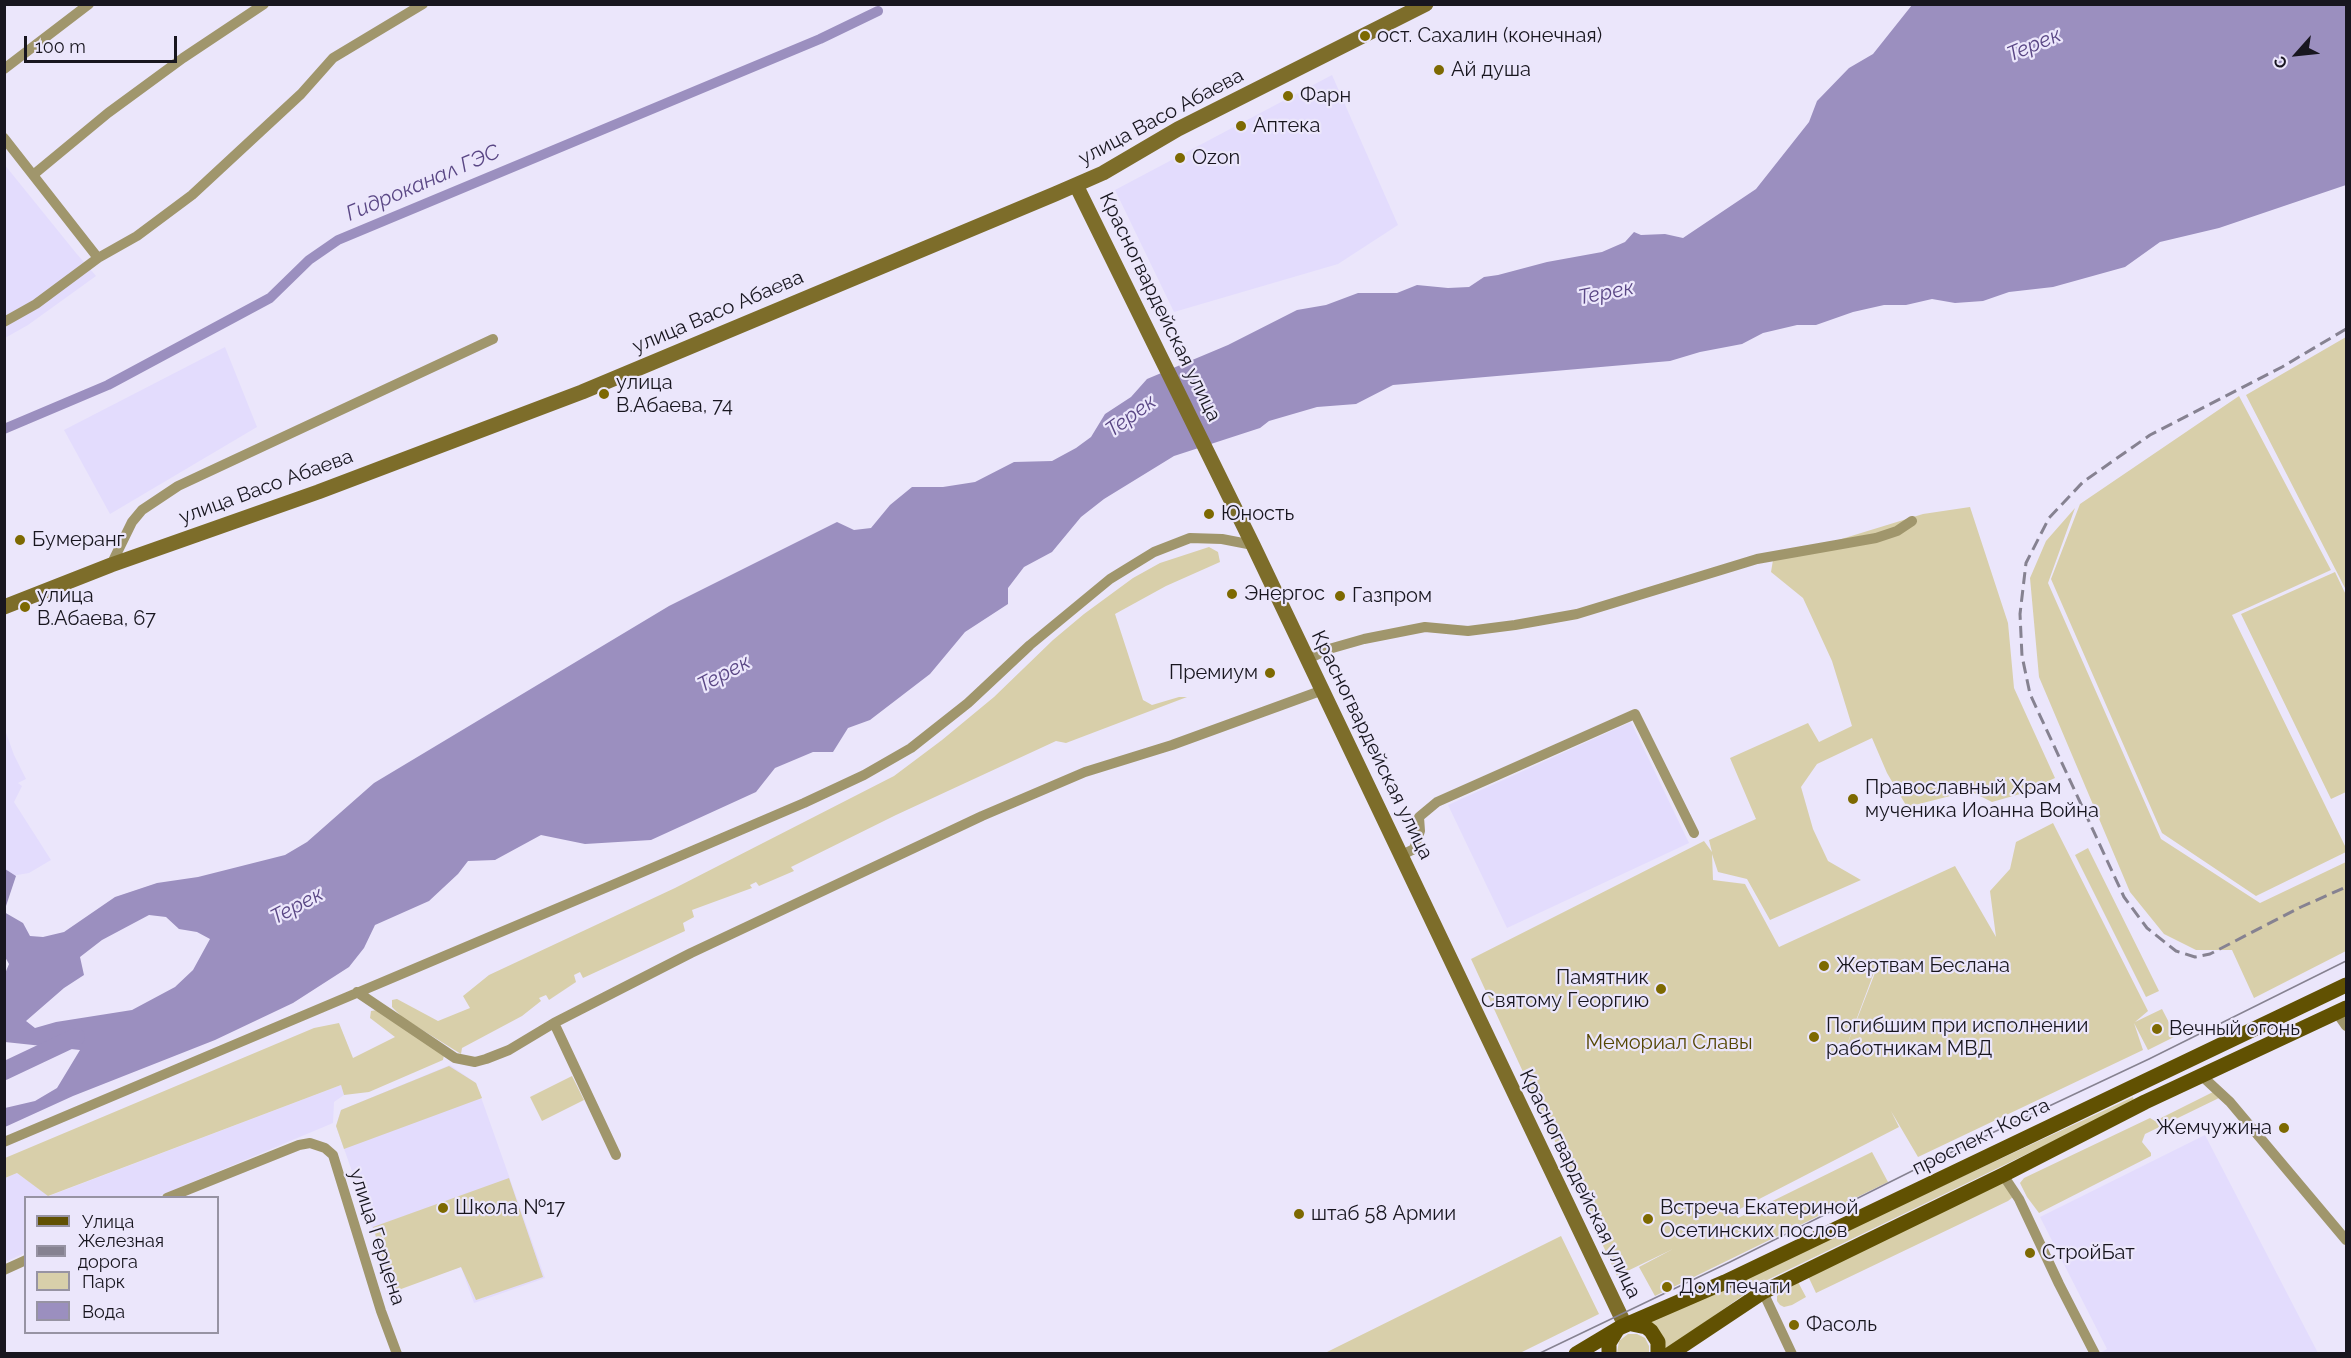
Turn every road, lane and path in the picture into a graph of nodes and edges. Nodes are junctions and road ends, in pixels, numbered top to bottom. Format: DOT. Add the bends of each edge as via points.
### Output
graph roads {
  1 [pos="89,4"];
  2 [pos="264,4"];
  3 [pos="1426,4"];
  4 [pos="416,6"];
  5 [pos="4,69"];
  6 [pos="4,138"];
  7 [pos="33,175"];
  8 [pos="1076,185"];
  9 [pos="98,258"];
  10 [pos="4,322"];
  11 [pos="493,339"];
  12 [pos="1912,521"];
  13 [pos="1253,545"];
  14 [pos="111,565"];
  15 [pos="4,607"];
  16 [pos="1308,659"];
  17 [pos="1323,690"];
  18 [pos="1694,833"];
  19 [pos="1402,855"];
  20 [pos="2346,985"];
  21 [pos="357,992"];
  22 [pos="2342,1010"];
  23 [pos="554,1023"];
  24 [pos="2346,1026"];
  25 [pos="2171,1068"];
  26 [pos="2203,1077"];
  27 [pos="2180,1087"];
  28 [pos="4,1142"];
  29 [pos="616,1155"];
  30 [pos="2003,1175"];
  31 [pos="170,1196"];
  32 [pos="2346,1240"];
  33 [pos="24,1261"];
  34 [pos="4,1270"];
  35 [pos="1763,1292"];
  36 [pos="1625,1326"];
  37 [pos="397,1353"];
  38 [pos="1576,1353"];
  39 [pos="1609,1353"];
  40 [pos="1658,1353"];
  41 [pos="1670,1353"];
  42 [pos="1792,1353"];
  43 [pos="2095,1353"];
  1 -- 5 [label="street"];
  2 -- 7 [label="street" via="108,113"];
  3 -- 8 [label="main road, улица Васо Абаева"];
  4 -- 9 [label="street" via="333,58 301,94 192,195 137,236"];
  6 -- 7 [label="street"];
  7 -- 9 [label="street"];
  8 -- 13 [label="main road, Красногвардейская улица"];
  8 -- 14 [label="main road, улица Васо Абаева" via="582,392"];
  9 -- 10 [label="street" via="36,304"];
  11 -- 14 [label="street" via="178,486 142,510"];
  12 -- 16 [label="street" via="1898,531 1876,538 1757,558 1577,614 1468,631 1425,627 1364,639"];
  13 -- 16 [label="main road, Красногвардейская улица"];
  13 -- 21 [label="street" via="1190,538 1154,552 1110,579 911,748 864,775"];
  14 -- 15 [label="main road, улица Васо Абаева"];
  16 -- 17 [label="main road, Красногвардейская улица"];
  17 -- 19 [label="main road, Красногвардейская улица"];
  17 -- 23 [label="street" via="1172,746 1085,772 1013,802 691,953"];
  18 -- 19 [label="street" via="1635,714 1437,802 1419,817 1420,831 1414,849"];
  19 -- 36 [label="main road, Красногвардейская улица"];
  20 -- 25 [label="main road, проспект Коста"];
  21 -- 23 [label="street" via="465,1061 486,1059 509,1050"];
  21 -- 28 [label="street"];
  22 -- 24 [label="street"];
  22 -- 26 [label="main road"];
  23 -- 29 [label="street"];
  25 -- 27 [label="main road"];
  25 -- 36 [label="main road, проспект Коста" via="1736,1277"];
  26 -- 27 [label="main road"];
  26 -- 32 [label="street" via="2230,1102"];
  27 -- 30 [label="main road"];
  30 -- 35 [label="main road"];
  30 -- 43 [label="street" via="2019,1199"];
  31 -- 37 [label="street, улица Герцена" via="299,1145 310,1143 325,1148 333,1155"];
  33 -- 34 [label="street"];
  35 -- 41 [label="main road"];
  35 -- 42 [label="street"];
  36 -- 38 [label="main road, проспект Коста"];
  36 -- 39 [label="main road" via="1609,1343"];
  36 -- 40 [label="main road" via="1651,1331 1658,1342"];
}
